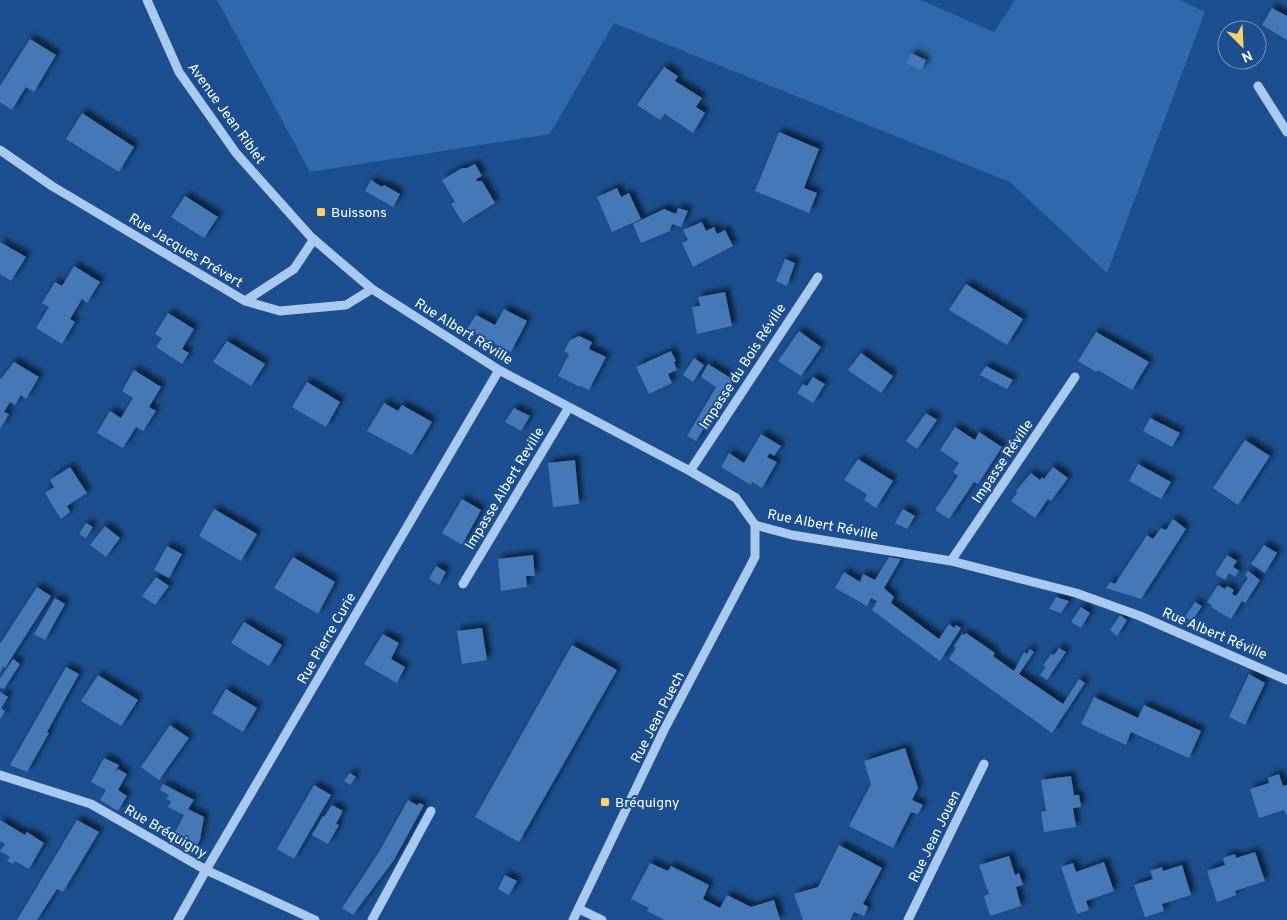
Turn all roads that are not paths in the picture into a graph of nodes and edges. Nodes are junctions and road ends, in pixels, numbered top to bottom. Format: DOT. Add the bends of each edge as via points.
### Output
graph roads {
  1 [pos="147,0"];
  2 [pos="1258,86"];
  3 [pos="1287,132"];
  4 [pos="0,150"];
  5 [pos="314,239"];
  6 [pos="818,277"];
  7 [pos="372,288"];
  8 [pos="246,301"];
  9 [pos="499,370"];
  10 [pos="1075,377"];
  11 [pos="569,407"];
  12 [pos="690,470"];
  13 [pos="756,525"];
  14 [pos="951,561"];
  15 [pos="463,584"];
  16 [pos="1287,680"];
  17 [pos="984,764"];
  18 [pos="0,774"];
  19 [pos="431,811"];
  20 [pos="206,870"];
  21 [pos="579,909"];
  22 [pos="178,920"];
  23 [pos="315,920"];
  24 [pos="372,920"];
  25 [pos="573,920"];
  26 [pos="585,920"];
  27 [pos="602,920"];
  28 [pos="908,920"];
  1 -- 5 [label="street, Avenue Jean Riblet" via="179,72 236,153"];
  2 -- 3 [label="street"];
  4 -- 8 [label="street, Rue Jacques Prévert" via="52,186"];
  5 -- 7 [label="street, Avenue Jean Riblet"];
  5 -- 8 [label="street" via="294,269"];
  6 -- 12 [label="street, Impasse du Bois Réville"];
  7 -- 8 [label="street, Rue Jacques Prévert" via="346,305 280,311"];
  7 -- 9 [label="street, Rue Albert Réville"];
  9 -- 11 [label="street, Rue Albert Réville"];
  9 -- 20 [label="street, Rue Pierre Curie"];
  10 -- 14 [label="street, Impasse Réville"];
  11 -- 12 [label="street, Rue Albert Réville"];
  11 -- 15 [label="street, Impasse Albert Reville"];
  12 -- 13 [label="street, Rue Albert Réville" via="736,498"];
  13 -- 14 [label="street, Rue Albert Réville" via="792,535"];
  13 -- 21 [label="street, Rue Jean Puech" via="755,557 664,730"];
  14 -- 16 [label="street, Rue Albert Réville" via="1076,593 1140,616"];
  17 -- 28 [label="street, Rue Jean Jouen"];
  18 -- 20 [label="street, Rue Bréquigny" via="91,804"];
  19 -- 24 [label="street"];
  20 -- 22 [label="street, Rue Pierre Curie"];
  20 -- 23 [label="street, Rue Bréquigny"];
  21 -- 25 [label="street, Rue Jean Puech"];
  21 -- 26 [label="street"];
  21 -- 27 [label="street"];
}
